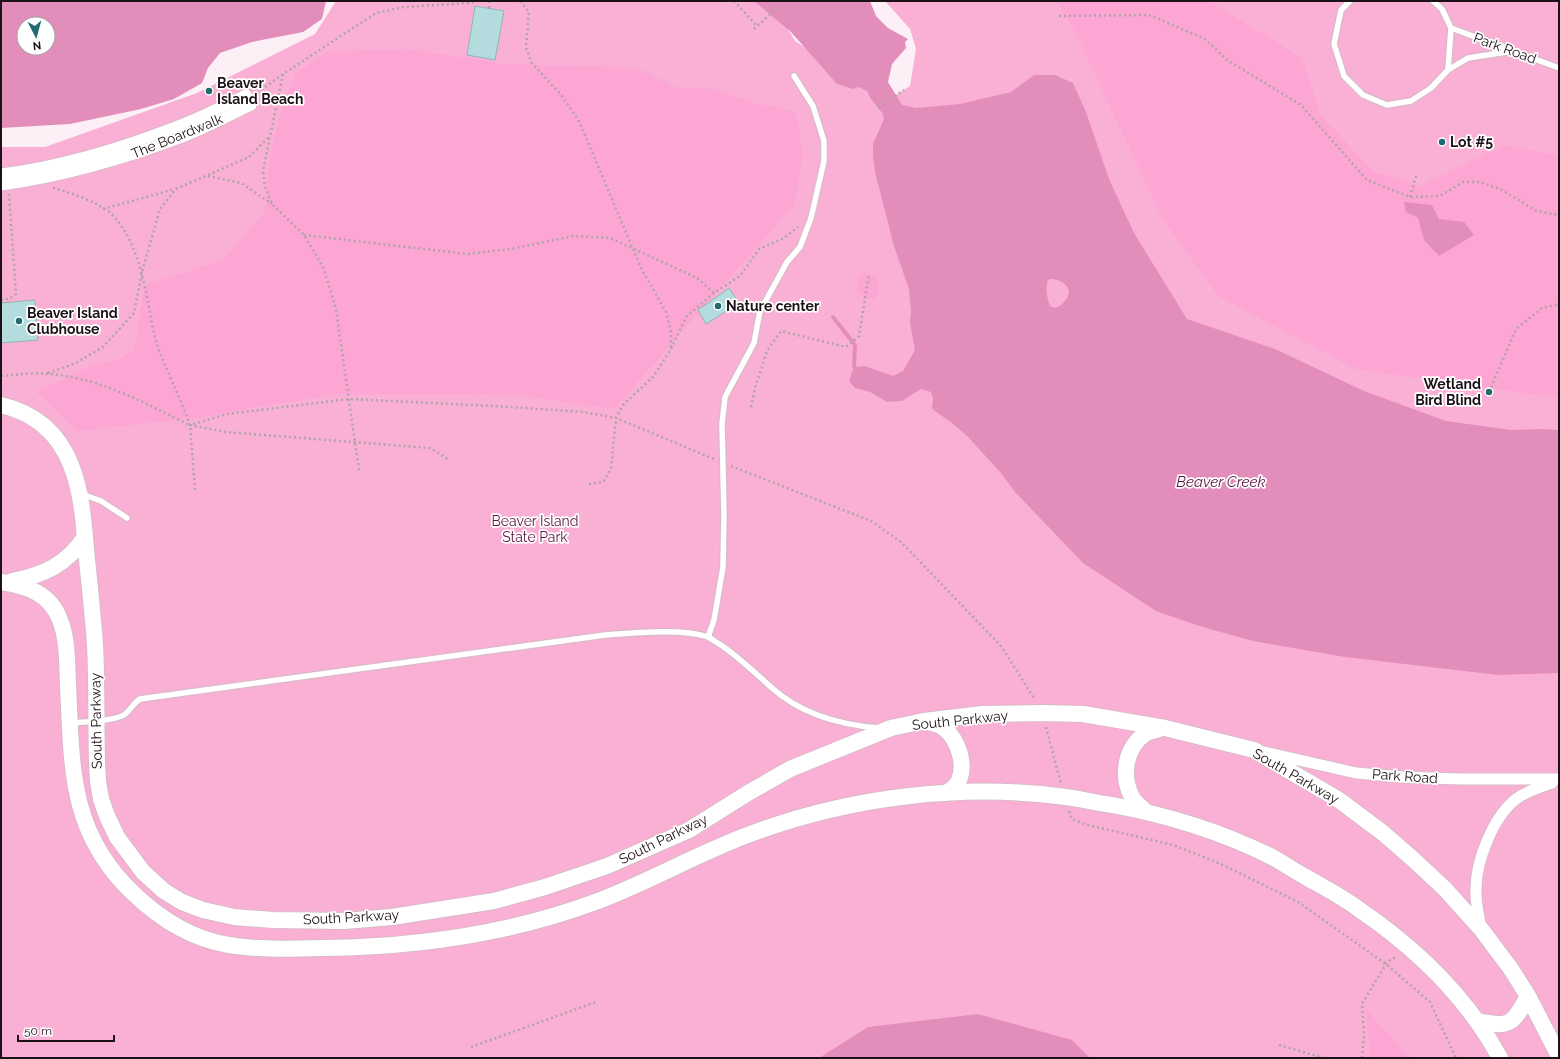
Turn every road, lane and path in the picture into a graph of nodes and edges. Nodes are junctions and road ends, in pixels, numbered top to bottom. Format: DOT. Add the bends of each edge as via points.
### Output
graph roads {
  1 [pos="476,1"];
  2 [pos="489,1"];
  3 [pos="515,1"];
  4 [pos="734,1"];
  5 [pos="1350,1"];
  6 [pos="1433,1"];
  7 [pos="489,8"];
  8 [pos="777,8"];
  9 [pos="1059,16"];
  10 [pos="757,26"];
  11 [pos="754,28"];
  12 [pos="1451,28"];
  13 [pos="1516,51"];
  14 [pos="1559,68"];
  15 [pos="1448,70"];
  16 [pos="283,74"];
  17 [pos="794,76"];
  18 [pos="904,90"];
  19 [pos="249,99"];
  20 [pos="878,108"];
  21 [pos="270,137"];
  22 [pos="1,174"];
  23 [pos="206,176"];
  24 [pos="1416,176"];
  25 [pos="5,184"];
  26 [pos="50,187"];
  27 [pos="176,189"];
  28 [pos="1410,197"];
  29 [pos="272,204"];
  30 [pos="103,209"];
  31 [pos="1559,215"];
  32 [pos="811,218"];
  33 [pos="304,235"];
  34 [pos="633,249"];
  35 [pos="142,272"];
  36 [pos="869,274"];
  37 [pos="714,293"];
  38 [pos="1,300"];
  39 [pos="1559,304"];
  40 [pos="671,349"];
  41 [pos="48,374"];
  42 [pos="1,376"];
  43 [pos="1490,392"];
  44 [pos="349,399"];
  45 [pos="1,404"];
  46 [pos="751,407"];
  47 [pos="616,418"];
  48 [pos="190,425"];
  49 [pos="356,442"];
  50 [pos="448,459"];
  51 [pos="723,463"];
  52 [pos="359,470"];
  53 [pos="588,484"];
  54 [pos="195,490"];
  55 [pos="79,492"];
  56 [pos="127,518"];
  57 [pos="85,537"];
  58 [pos="2,582"];
  59 [pos="708,637"];
  60 [pos="1043,713"];
  61 [pos="924,721"];
  62 [pos="96,722"];
  63 [pos="70,723"];
  64 [pos="891,728"];
  65 [pos="1164,728"];
  66 [pos="1254,750"];
  67 [pos="1559,781"];
  68 [pos="946,793"];
  69 [pos="1064,797"];
  70 [pos="1145,811"];
  71 [pos="1481,930"];
  72 [pos="1416,952"];
  73 [pos="1386,964"];
  74 [pos="1528,996"];
  75 [pos="596,1002"];
  76 [pos="1478,1021"];
  77 [pos="1279,1046"];
  78 [pos="471,1047"];
  79 [pos="1559,1056"];
  80 [pos="1324,1058"];
  81 [pos="1362,1058"];
  82 [pos="1456,1058"];
  83 [pos="1500,1058"];
  1 -- 16 [label="path" via="404,6 376,13"];
  2 -- 7 [label="path"];
  3 -- 34 [label="path" via="521,2 529,12 526,47 531,62 562,96 579,121"];
  4 -- 10 [label="path"];
  5 -- 15 [label="lane" via="1341,10 1334,44 1344,76 1363,94 1387,105 1411,101 1431,88"];
  6 -- 12 [label="lane" via="1442,9"];
  8 -- 10 [label="path"];
  9 -- 28 [label="path" via="1149,15 1205,39 1227,60 1301,105 1367,180"];
  10 -- 11 [label="path"];
  12 -- 13 [label="lane, Park Road"];
  12 -- 15 [label="lane"];
  13 -- 14 [label="lane, Park Road"];
  13 -- 15 [label="lane" via="1468,58"];
  16 -- 19 [label="path"];
  16 -- 21 [label="path"];
  17 -- 32 [label="lane" via="812,106 824,141 824,162"];
  18 -- 20 [label="path"];
  19 -- 22 [label="street, The Boardwalk" via="246,95 184,124 130,144 72,160"];
  19 -- 25 [label="street, The Boardwalk" via="251,105 188,134 133,155 74,171"];
  21 -- 23 [label="path" via="249,157"];
  21 -- 29 [label="path" via="263,171 265,187"];
  23 -- 27 [label="path"];
  23 -- 29 [label="path" via="241,183"];
  24 -- 28 [label="path"];
  25 -- 38 [label="path" via="16,294 9,299"];
  26 -- 30 [label="path" via="75,193"];
  27 -- 30 [label="path"];
  27 -- 35 [label="path" via="160,209"];
  28 -- 31 [label="path" via="1440,196 1463,182 1480,182 1500,189 1537,211"];
  29 -- 33 [label="path"];
  30 -- 35 [label="path" via="117,219 131,242"];
  32 -- 37 [label="path" via="784,238 759,249 740,276"];
  32 -- 51 [label="lane" via="800,247 787,262 760,312 754,343 725,397 722,424"];
  33 -- 34 [label="path" via="467,254 511,249 573,236 610,238"];
  33 -- 44 [label="path" via="324,267 336,310"];
  34 -- 37 [label="path" via="697,278"];
  34 -- 40 [label="path" via="666,312 671,332"];
  35 -- 41 [label="path" via="134,313 103,347 74,364"];
  35 -- 48 [label="path" via="155,339"];
  36 -- 46 [label="path" via="859,336 846,347 781,331 767,351"];
  37 -- 40 [label="path" via="686,317"];
  39 -- 43 [label="path" via="1542,308 1516,329"];
  40 -- 47 [label="path" via="653,377 623,405"];
  41 -- 42 [label="path"];
  41 -- 48 [label="path" via="86,380 123,393"];
  44 -- 47 [label="path" via="584,412"];
  44 -- 48 [label="path" via="227,414"];
  44 -- 49 [label="path"];
  45 -- 55 [label="street, South Parkway" via="37,419 51,432 71,465"];
  47 -- 51 [label="path"];
  47 -- 53 [label="path" via="611,469 603,482"];
  48 -- 49 [label="path" via="226,432"];
  48 -- 54 [label="path"];
  49 -- 50 [label="path" via="430,448"];
  49 -- 52 [label="path"];
  51 -- 59 [label="lane" via="723,567 714,620"];
  51 -- 60 [label="path" via="872,521 901,542 1001,646"];
  55 -- 56 [label="lane" via="101,501"];
  55 -- 57 [label="street, South Parkway"];
  57 -- 58 [label="street" via="73,552 49,570 32,577"];
  57 -- 62 [label="street, South Parkway" via="95,645"];
  58 -- 63 [label="street, South Parkway" via="25,586 41,594 61,621 66,643"];
  59 -- 62 [label="lane" via="685,633 605,635 140,699 123,716"];
  59 -- 64 [label="lane" via="737,656 792,703 817,715 858,726"];
  60 -- 61 [label="street, South Parkway" via="983,714"];
  60 -- 65 [label="street, South Parkway" via="1083,714"];
  60 -- 69 [label="path"];
  61 -- 64 [label="street, South Parkway"];
  61 -- 68 [label="street" via="945,729 959,750 959,780"];
  62 -- 63 [label="lane"];
  62 -- 64 [label="street, South Parkway" via="98,781 107,816 129,854 143,872 164,891 182,902 203,910 234,917 344,921 392,917 494,901 546,887 600,868 689,830 790,769"];
  63 -- 68 [label="street, South Parkway" via="79,806 88,832 109,868 146,905 171,924 212,942 246,948 297,949 394,945 467,937 568,912 753,833 780,824 858,804 901,796"];
  65 -- 66 [label="street, South Parkway"];
  65 -- 70 [label="street" via="1146,733 1128,754 1125,772 1128,788 1131,796"];
  66 -- 67 [label="street, Park Road" via="1356,773 1404,777"];
  66 -- 71 [label="street, South Parkway" via="1339,800 1383,833 1445,889"];
  67 -- 71 [label="street, Park Road" via="1538,787 1516,800 1498,819 1479,866 1476,890"];
  68 -- 69 [label="street, South Parkway" via="989,792"];
  69 -- 70 [label="street, South Parkway"];
  69 -- 73 [label="path" via="1072,819 1173,845 1221,864 1298,902"];
  70 -- 72 [label="street, South Parkway" via="1217,833 1272,857 1358,908"];
  71 -- 74 [label="street, South Parkway"];
  72 -- 73 [label="path" via="1391,959"];
  72 -- 76 [label="street, South Parkway"];
  73 -- 81 [label="path" via="1362,1004"];
  73 -- 82 [label="path" via="1430,1002"];
  74 -- 76 [label="street" via="1509,1022 1501,1025"];
  74 -- 79 [label="street, South Parkway"];
  75 -- 78 [label="path"];
  76 -- 83 [label="street, South Parkway"];
  77 -- 80 [label="path"];
}
